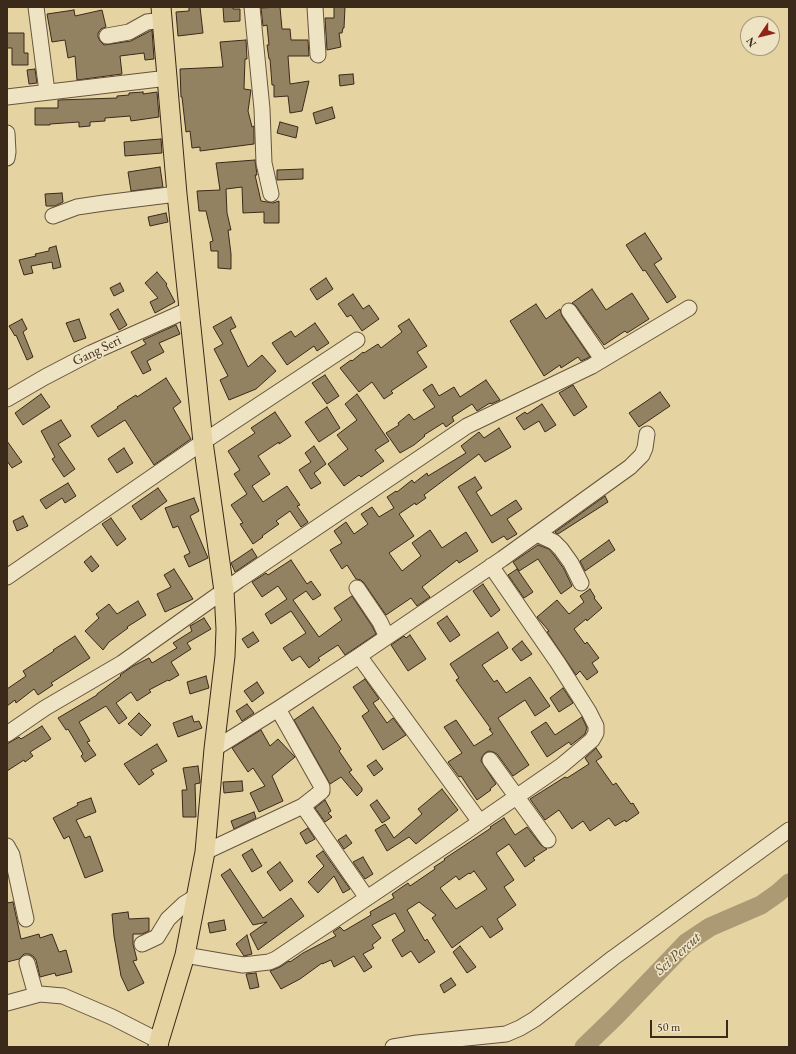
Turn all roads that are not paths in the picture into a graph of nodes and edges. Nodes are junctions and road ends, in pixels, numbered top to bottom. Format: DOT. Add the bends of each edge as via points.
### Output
graph roads {
  1 [pos="36,7"];
  2 [pos="252,7"];
  3 [pos="315,7"];
  4 [pos="162,14"];
  5 [pos="107,36"];
  6 [pos="318,55"];
  7 [pos="168,78"];
  8 [pos="47,92"];
  9 [pos="7,97"];
  10 [pos="7,133"];
  11 [pos="7,158"];
  12 [pos="177,194"];
  13 [pos="271,194"];
  14 [pos="53,216"];
  15 [pos="689,308"];
  16 [pos="190,309"];
  17 [pos="569,310"];
  18 [pos="357,340"];
  19 [pos="602,359"];
  20 [pos="7,399"];
  21 [pos="647,434"];
  22 [pos="203,442"];
  23 [pos="536,534"];
  24 [pos="490,566"];
  25 [pos="7,577"];
  26 [pos="581,583"];
  27 [pos="357,588"];
  28 [pos="224,591"];
  29 [pos="387,637"];
  30 [pos="360,656"];
  31 [pos="278,709"];
  32 [pos="7,734"];
  33 [pos="214,749"];
  34 [pos="490,760"];
  35 [pos="517,797"];
  36 [pos="303,806"];
  37 [pos="480,822"];
  38 [pos="789,830"];
  39 [pos="548,840"];
  40 [pos="7,846"];
  41 [pos="205,852"];
  42 [pos="197,896"];
  43 [pos="367,898"];
  44 [pos="26,919"];
  45 [pos="142,944"];
  46 [pos="185,955"];
  47 [pos="27,963"];
  48 [pos="36,995"];
  49 [pos="7,1002"];
  50 [pos="159,1044"];
  51 [pos="393,1047"];
  1 -- 8 [label="street"];
  2 -- 13 [label="street" via="262,109 264,163"];
  3 -- 6 [label="street"];
  4 -- 5 [label="street" via="129,32"];
  4 -- 7 [label="main road"];
  7 -- 8 [label="street"];
  7 -- 12 [label="main road"];
  8 -- 9 [label="street"];
  10 -- 11 [label="street"];
  12 -- 14 [label="street" via="104,202 77,207"];
  12 -- 16 [label="main road"];
  15 -- 19 [label="street"];
  16 -- 20 [label="street, Gang Seri" via="91,353"];
  16 -- 22 [label="main road"];
  17 -- 19 [label="street"];
  18 -- 22 [label="street"];
  19 -- 28 [label="street" via="467,426"];
  21 -- 23 [label="street" via="645,448 638,460"];
  22 -- 25 [label="street"];
  22 -- 28 [label="main road"];
  23 -- 24 [label="street"];
  23 -- 26 [label="street" via="554,542 561,549"];
  24 -- 29 [label="street"];
  24 -- 35 [label="street" via="558,663 596,726 592,740"];
  27 -- 29 [label="street"];
  28 -- 32 [label="street" via="122,663 45,708"];
  28 -- 33 [label="main road" via="225,656"];
  29 -- 30 [label="street"];
  30 -- 31 [label="street"];
  30 -- 37 [label="street"];
  31 -- 33 [label="street"];
  31 -- 36 [label="street" via="322,787 322,791"];
  33 -- 41 [label="main road"];
  34 -- 35 [label="street"];
  35 -- 37 [label="street"];
  35 -- 39 [label="street"];
  36 -- 41 [label="street"];
  36 -- 43 [label="street"];
  37 -- 43 [label="street"];
  38 -- 51 [label="street" via="520,1028 506,1034"];
  40 -- 44 [label="street" via="12,855"];
  41 -- 42 [label="main road"];
  42 -- 45 [label="street" via="168,919 157,937"];
  42 -- 46 [label="main road"];
  43 -- 46 [label="street" via="269,962 243,965"];
  46 -- 50 [label="main road"];
  47 -- 48 [label="street"];
  48 -- 49 [label="street"];
  48 -- 50 [label="street" via="63,996 112,1017"];
}
